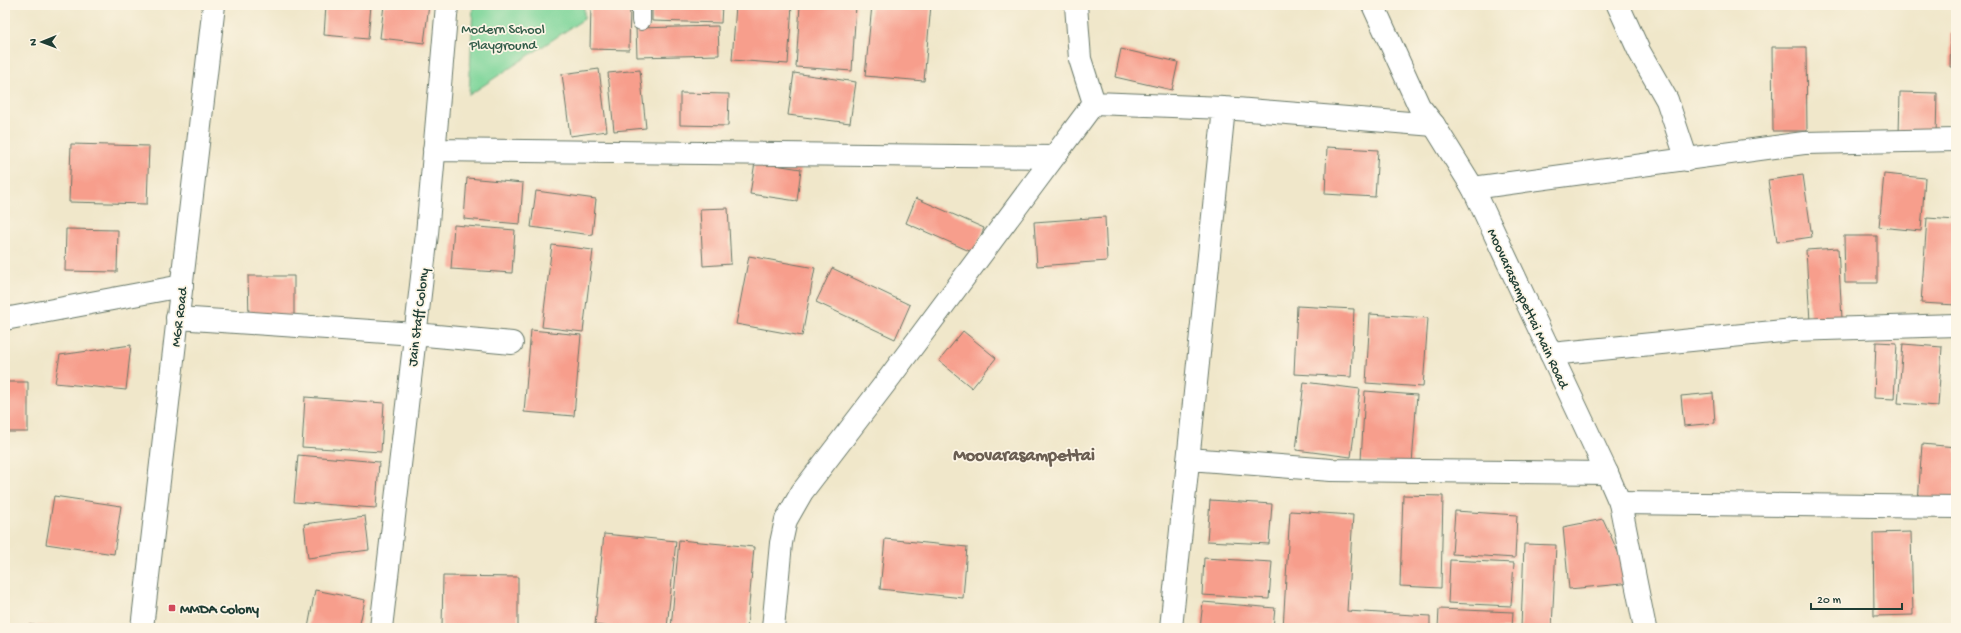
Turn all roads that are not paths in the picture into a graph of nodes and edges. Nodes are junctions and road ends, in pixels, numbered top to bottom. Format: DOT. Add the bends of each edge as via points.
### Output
graph roads {
  1 [pos="214,5"];
  2 [pos="447,5"];
  3 [pos="1076,5"];
  4 [pos="1373,5"];
  5 [pos="1618,5"];
  6 [pos="1094,103"];
  7 [pos="1224,108"];
  8 [pos="1434,124"];
  9 [pos="1956,140"];
  10 [pos="434,150"];
  11 [pos="1054,157"];
  12 [pos="1687,160"];
  13 [pos="1473,188"];
  14 [pos="182,286"];
  15 [pos="177,318"];
  16 [pos="5,319"];
  17 [pos="1956,325"];
  18 [pos="415,334"];
  19 [pos="512,343"];
  20 [pos="1551,354"];
  21 [pos="1188,459"];
  22 [pos="1607,473"];
  23 [pos="1620,503"];
  24 [pos="1956,507"];
  25 [pos="142,628"];
  26 [pos="381,628"];
  27 [pos="773,628"];
  28 [pos="1171,628"];
  29 [pos="1645,628"];
  1 -- 14 [label="street, MGR Road"];
  2 -- 10 [label="street, Jain Staff Colony"];
  3 -- 6 [label="street" via="1080,59"];
  4 -- 8 [label="street, Moovarasampettai Main Road" via="1420,106"];
  5 -- 12 [label="street" via="1639,51 1666,100"];
  6 -- 7 [label="street"];
  6 -- 11 [label="street"];
  7 -- 8 [label="street"];
  7 -- 21 [label="street"];
  8 -- 13 [label="street, Moovarasampettai Main Road"];
  9 -- 12 [label="street" via="1804,143"];
  10 -- 11 [label="street"];
  10 -- 18 [label="street, Jain Staff Colony"];
  11 -- 27 [label="street" via="802,492 786,520 781,543"];
  12 -- 13 [label="street"];
  13 -- 20 [label="street, Moovarasampettai Main Road"];
  14 -- 15 [label="street, MGR Road"];
  14 -- 16 [label="street"];
  15 -- 18 [label="street"];
  15 -- 25 [label="street, MGR Road"];
  17 -- 20 [label="street" via="1793,330"];
  18 -- 19 [label="street"];
  18 -- 26 [label="street, Jain Staff Colony"];
  20 -- 22 [label="street, Moovarasampettai Main Road"];
  21 -- 22 [label="street" via="1331,470"];
  21 -- 28 [label="street"];
  22 -- 23 [label="street, Moovarasampettai Main Road"];
  23 -- 24 [label="street"];
  23 -- 29 [label="street, Moovarasampettai Main Road"];
}
